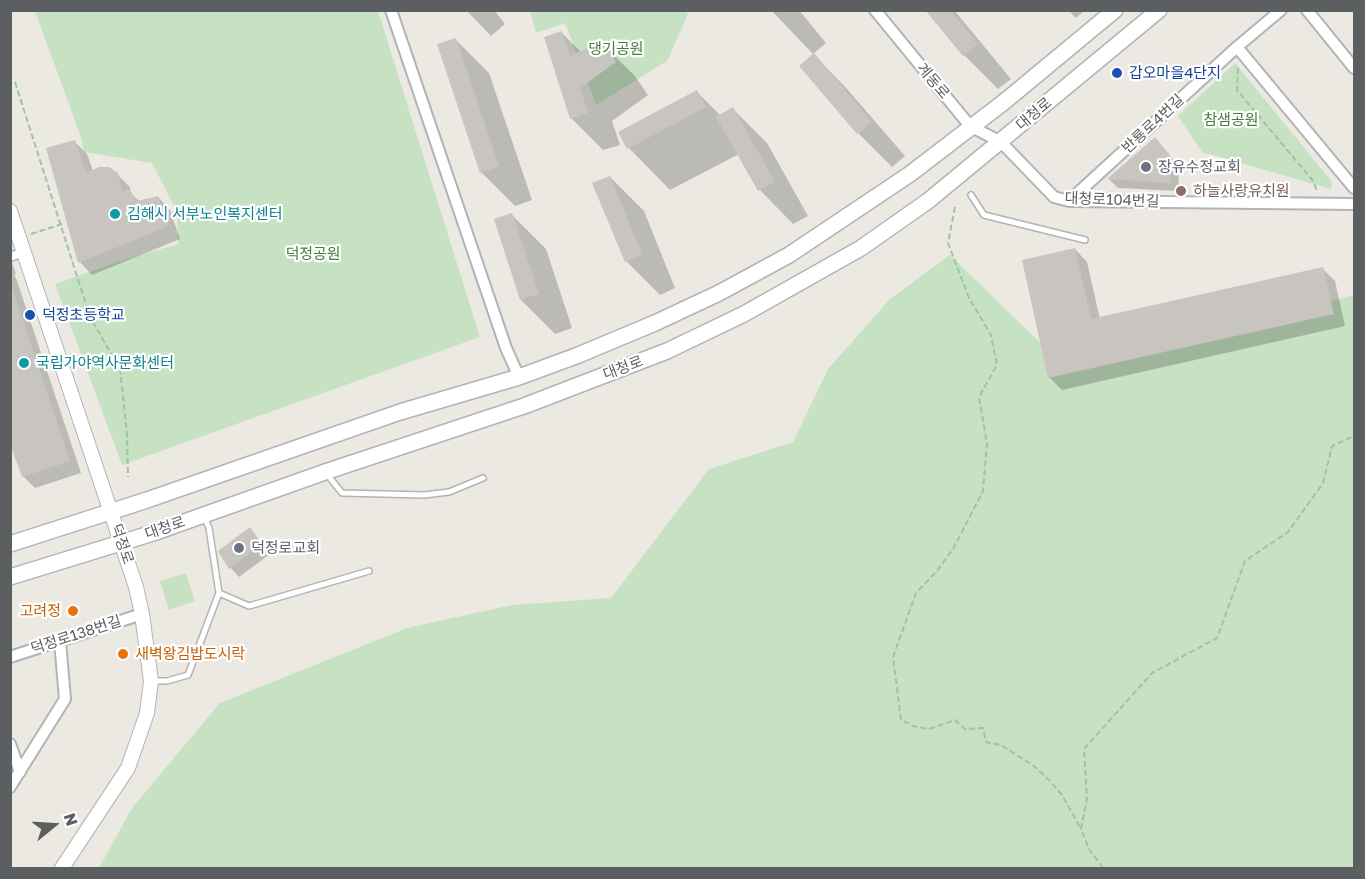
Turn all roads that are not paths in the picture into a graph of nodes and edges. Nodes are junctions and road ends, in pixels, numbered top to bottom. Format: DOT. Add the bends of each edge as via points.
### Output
graph roads {
  1 [pos="391,10"];
  2 [pos="875,10"];
  3 [pos="1115,10"];
  4 [pos="1159,10"];
  5 [pos="1281,10"];
  6 [pos="1307,10"];
  7 [pos="1238,49"];
  8 [pos="1354,68"];
  9 [pos="970,126"];
  10 [pos="1000,142"];
  11 [pos="1354,188"];
  12 [pos="971,195"];
  13 [pos="1069,201"];
  14 [pos="1354,204"];
  15 [pos="10,211"];
  16 [pos="1085,240"];
  17 [pos="24,252"];
  18 [pos="10,257"];
  19 [pos="519,377"];
  20 [pos="325,472"];
  21 [pos="483,478"];
  22 [pos="111,512"];
  23 [pos="204,514"];
  24 [pos="121,542"];
  25 [pos="10,544"];
  26 [pos="369,571"];
  27 [pos="10,577"];
  28 [pos="219,593"];
  29 [pos="142,614"];
  30 [pos="60,641"];
  31 [pos="10,657"];
  32 [pos="151,681"];
  33 [pos="10,744"];
  34 [pos="20,772"];
  35 [pos="10,787"];
  36 [pos="62,868"];
  1 -- 19 [label="street"];
  2 -- 9 [label="street, 계동로"];
  3 -- 9 [label="main road, 대청로"];
  4 -- 10 [label="main road, 대청로"];
  5 -- 7 [label="street, 반룡로4번길"];
  6 -- 8 [label="street"];
  7 -- 11 [label="street"];
  7 -- 13 [label="street, 반룡로4번길"];
  9 -- 10 [label="street, 계동로"];
  9 -- 19 [label="main road, 대청로" via="910,174 789,255 655,323"];
  10 -- 13 [label="street, 대청로104번길" via="1054,197"];
  10 -- 20 [label="main road, 대청로" via="928,201 861,248 744,314 667,351 524,406"];
  12 -- 16 [label="lane" via="984,215"];
  13 -- 14 [label="street, 대청로104번길"];
  15 -- 17 [label="street, 덕정로"];
  17 -- 18 [label="street"];
  17 -- 22 [label="street, 덕정로"];
  19 -- 22 [label="main road, 대청로" via="400,412"];
  20 -- 21 [label="lane" via="342,493 424,495 449,492"];
  20 -- 23 [label="main road, 대청로"];
  22 -- 24 [label="street, 덕정로"];
  22 -- 25 [label="main road, 대청로"];
  23 -- 24 [label="main road, 대청로"];
  23 -- 28 [label="lane"];
  24 -- 27 [label="main road, 대청로"];
  24 -- 29 [label="street, 덕정로"];
  26 -- 28 [label="lane" via="249,606"];
  28 -- 32 [label="lane" via="188,675"];
  29 -- 30 [label="street, 덕정로138번길"];
  29 -- 32 [label="street, 덕정로"];
  30 -- 31 [label="street, 덕정로138번길"];
  30 -- 34 [label="street" via="65,699"];
  32 -- 36 [label="street, 덕정로" via="147,713 128,768"];
  33 -- 34 [label="street"];
  34 -- 35 [label="street"];
}
